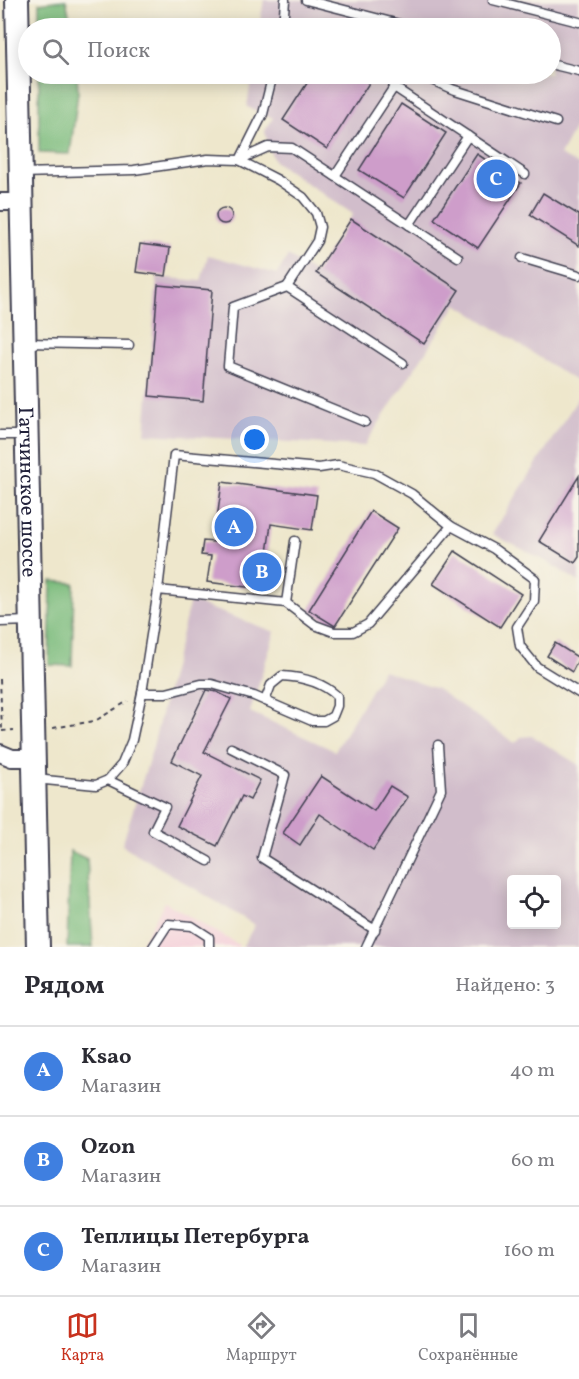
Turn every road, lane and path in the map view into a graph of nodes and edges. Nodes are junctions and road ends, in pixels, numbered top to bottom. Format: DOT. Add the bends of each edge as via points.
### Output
graph roads {
  1 [pos="17,0"];
  2 [pos="285,0"];
  3 [pos="306,0"];
  4 [pos="494,0"];
  5 [pos="284,18"];
  6 [pos="376,18"];
  7 [pos="579,22"];
  8 [pos="18,58"];
  9 [pos="561,67"];
  10 [pos="579,71"];
  11 [pos="18,84"];
  12 [pos="270,84"];
  13 [pos="440,84"];
  14 [pos="556,122"];
  15 [pos="468,136"];
  16 [pos="239,160"];
  17 [pos="20,173"];
  18 [pos="525,174"];
  19 [pos="335,176"];
  20 [pos="10,202"];
  21 [pos="410,225"];
  22 [pos="458,257"];
  23 [pos="522,258"];
  24 [pos="579,275"];
  25 [pos="287,287"];
  26 [pos="24,343"];
  27 [pos="129,345"];
  28 [pos="403,363"];
  29 [pos="365,422"];
  30 [pos="0,435"];
  31 [pos="26,435"];
  32 [pos="451,526"];
  33 [pos="295,541"];
  34 [pos="158,590"];
  35 [pos="286,603"];
  36 [pos="30,621"];
  37 [pos="0,622"];
  38 [pos="0,679"];
  39 [pos="142,693"];
  40 [pos="579,693"];
  41 [pos="265,700"];
  42 [pos="0,701"];
  43 [pos="52,728"];
  44 [pos="24,730"];
  45 [pos="1,731"];
  46 [pos="438,745"];
  47 [pos="231,748"];
  48 [pos="0,753"];
  49 [pos="34,769"];
  50 [pos="108,780"];
  51 [pos="208,861"];
  52 [pos="375,930"];
  53 [pos="38,947"];
  54 [pos="153,947"];
  55 [pos="209,947"];
  56 [pos="366,947"];
  1 -- 8 [label="main road, Гатчинское шоссе"];
  2 -- 5 [label="lane"];
  3 -- 6 [label="lane"];
  4 -- 7 [label="lane"];
  9 -- 10 [label="lane"];
  11 -- 17 [label="main road, Гатчинское шоссе"];
  12 -- 16 [label="lane" via="262,114"];
  13 -- 14 [label="lane"];
  15 -- 18 [label="lane"];
  15 -- 19 [label="lane" via="394,87"];
  15 -- 21 [label="lane"];
  16 -- 17 [label="lane" via="208,159 134,170"];
  16 -- 19 [label="lane" via="268,147 292,148"];
  16 -- 25 [label="lane" via="303,196 316,213 320,227 317,241"];
  17 -- 20 [label="main road, Гатчинское шоссе"];
  19 -- 21 [label="lane"];
  20 -- 26 [label="main road, Гатчинское шоссе"];
  21 -- 22 [label="lane"];
  23 -- 24 [label="lane"];
  25 -- 28 [label="lane"];
  25 -- 29 [label="lane" via="233,307 228,366"];
  26 -- 27 [label="lane"];
  26 -- 31 [label="main road, Гатчинское шоссе"];
  30 -- 31 [label="lane"];
  31 -- 36 [label="main road, Гатчинское шоссе"];
  32 -- 34 [label="lane" via="412,494 374,473 338,465 320,468 174,455"];
  32 -- 35 [label="lane" via="368,624 353,632 334,632 315,625"];
  32 -- 40 [label="lane" via="494,549 535,579 534,601 517,627 520,646 537,667"];
  33 -- 35 [label="lane"];
  34 -- 35 [label="lane"];
  34 -- 39 [label="lane"];
  36 -- 37 [label="lane"];
  36 -- 49 [label="main road, Гатчинское шоссе"];
  38 -- 42 [label="path"];
  39 -- 41 [label="lane" via="166,693 212,684"];
  39 -- 43 [label="path" via="95,721"];
  39 -- 50 [label="lane" via="132,740 122,764"];
  41 -- 41 [label="lane" via="312,721 333,716 338,706 337,696 329,688 291,676 282,676 271,685"];
  42 -- 45 [label="path"];
  44 -- 45 [label="path"];
  46 -- 52 [label="lane" via="441,790"];
  47 -- 52 [label="lane" via="285,775 262,858"];
  48 -- 49 [label="street"];
  49 -- 50 [label="lane" via="96,786"];
  49 -- 53 [label="main road, Гатчинское шоссе"];
  50 -- 51 [label="lane" via="165,807 153,831"];
  52 -- 56 [label="lane"];
  54 -- 55 [label="lane" via="168,924 192,926 208,937"];
}
